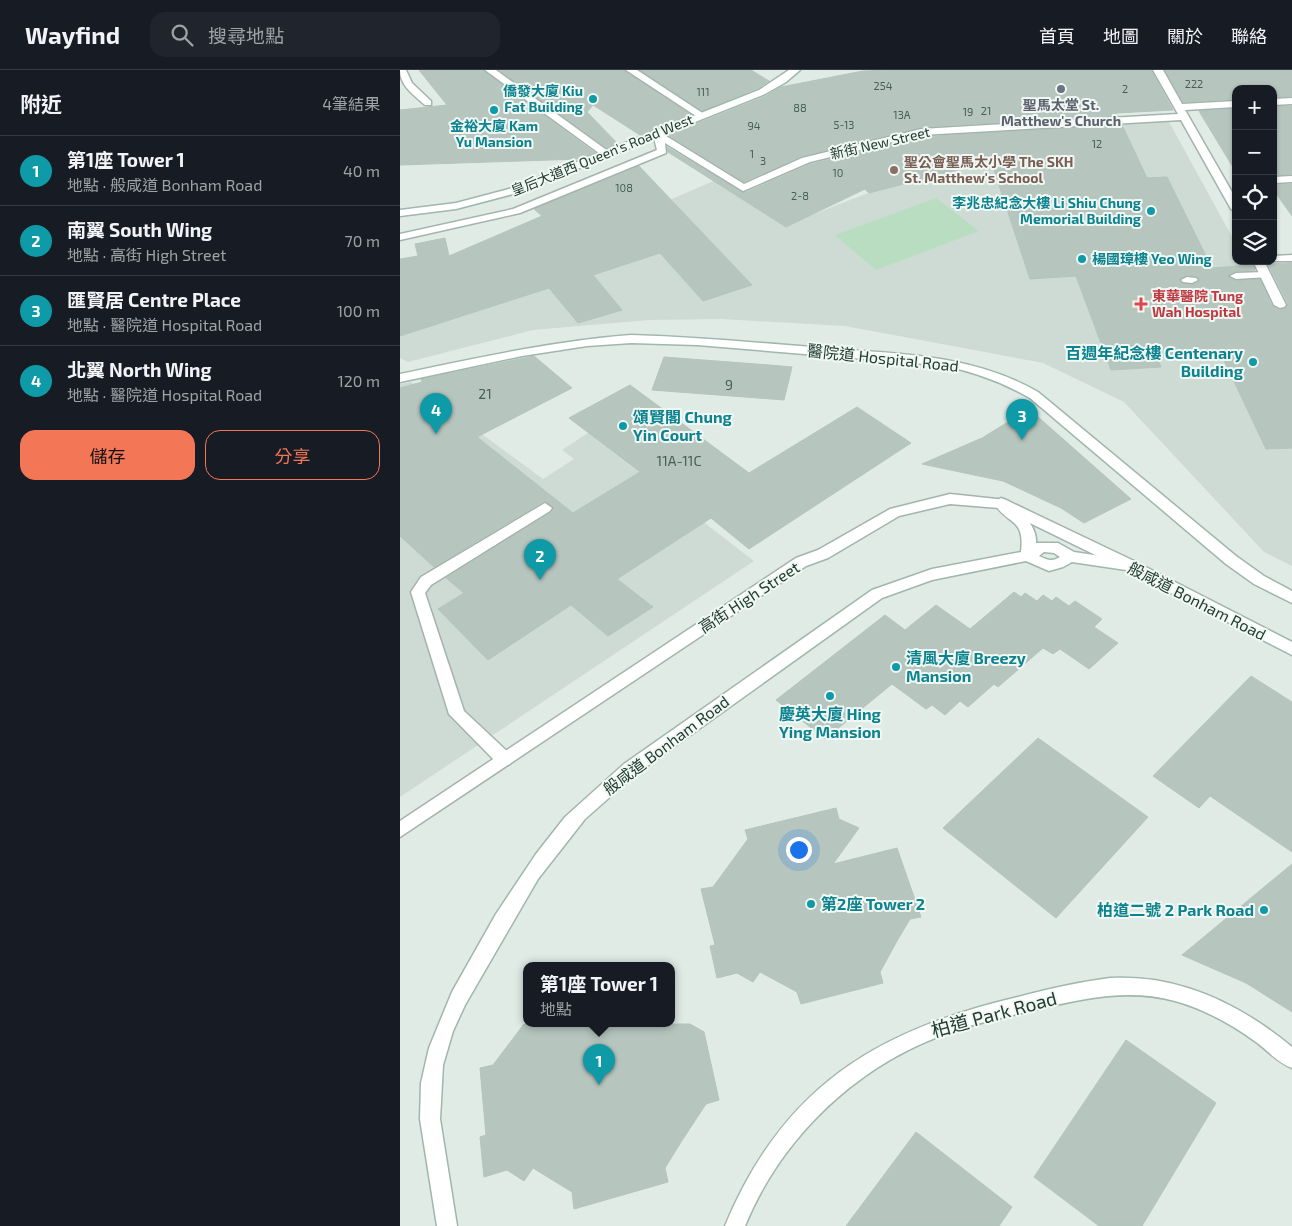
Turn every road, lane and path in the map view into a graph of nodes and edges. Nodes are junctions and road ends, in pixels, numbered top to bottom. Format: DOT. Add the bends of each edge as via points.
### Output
graph roads {
  1 [pos="401,70"];
  2 [pos="490,70"];
  3 [pos="631,70"];
  4 [pos="795,70"];
  5 [pos="1158,70"];
  6 [pos="1292,100"];
  7 [pos="1277,102"];
  8 [pos="428,104"];
  9 [pos="1232,104"];
  10 [pos="1178,107"];
  11 [pos="702,116"];
  12 [pos="1184,117"];
  13 [pos="658,134"];
  14 [pos="607,154"];
  15 [pos="1292,179"];
  16 [pos="1277,180"];
  17 [pos="1232,182"];
  18 [pos="1221,183"];
  19 [pos="1232,203"];
  20 [pos="400,213"];
  21 [pos="400,237"];
  22 [pos="1292,258"];
  23 [pos="1277,259"];
  24 [pos="1260,265"];
  25 [pos="1265,275"];
  26 [pos="1236,276"];
  27 [pos="1280,305"];
  28 [pos="400,378"];
  29 [pos="1001,503"];
  30 [pos="546,508"];
  31 [pos="1028,556"];
  32 [pos="1129,565"];
  33 [pos="1292,598"];
  34 [pos="1292,649"];
  35 [pos="504,760"];
  36 [pos="400,830"];
  37 [pos="1292,1058"];
  38 [pos="448,1226"];
  39 [pos="735,1226"];
  1 -- 8 [label="street" via="408,84"];
  2 -- 14 [label="street"];
  3 -- 11 [label="street"];
  4 -- 11 [label="street, 皇后大道西 Queen's Road West" via="773,86"];
  5 -- 10 [label="street"];
  6 -- 7 [label="street"];
  9 -- 10 [label="street"];
  10 -- 12 [label="street"];
  11 -- 13 [label="street, 皇后大道西 Queen's Road West"];
  12 -- 13 [label="street, 新街 New Street" via="921,132 806,160 743,188"];
  12 -- 18 [label="street"];
  13 -- 14 [label="street, 皇后大道西 Queen's Road West"];
  13 -- 21 [label="street, 皇后大道西 Queen's Road West" via="662,151 516,211"];
  14 -- 20 [label="street, 皇后大道西 Queen's Road West" via="485,199"];
  15 -- 16 [label="street"];
  17 -- 18 [label="street"];
  18 -- 19 [label="street"];
  22 -- 23 [label="street"];
  24 -- 25 [label="street"];
  25 -- 26 [label="street"];
  25 -- 27 [label="street"];
  28 -- 33 [label="street, 醫院道 Hospital Road" via="522,352 587,342 631,340 706,342 971,367 1004,378 1034,394 1231,560"];
  29 -- 31 [label="street" via="1021,521 1030,536"];
  29 -- 32 [label="street, 高街 High Street"];
  29 -- 35 [label="street, 高街 High Street" via="950,499 895,512 823,554 800,562"];
  30 -- 35 [label="street" via="426,581 418,592 457,714"];
  31 -- 32 [label="street, 般咸道 Bonham Road" via="1050,566 1058,566 1070,557"];
  31 -- 38 [label="street, 般咸道 Bonham Road" via="926,575 877,594 630,769 564,830 501,922 459,996 435,1056 430,1085 431,1119"];
  32 -- 34 [label="street, 般咸道 Bonham Road"];
  35 -- 36 [label="street, 高街 High Street"];
  37 -- 39 [label="street, 柏道 Park Road" via="1263,1034 1232,1016 1158,988 1130,985 1086,990 968,1018 894,1047 814,1104 772,1156"];
}
